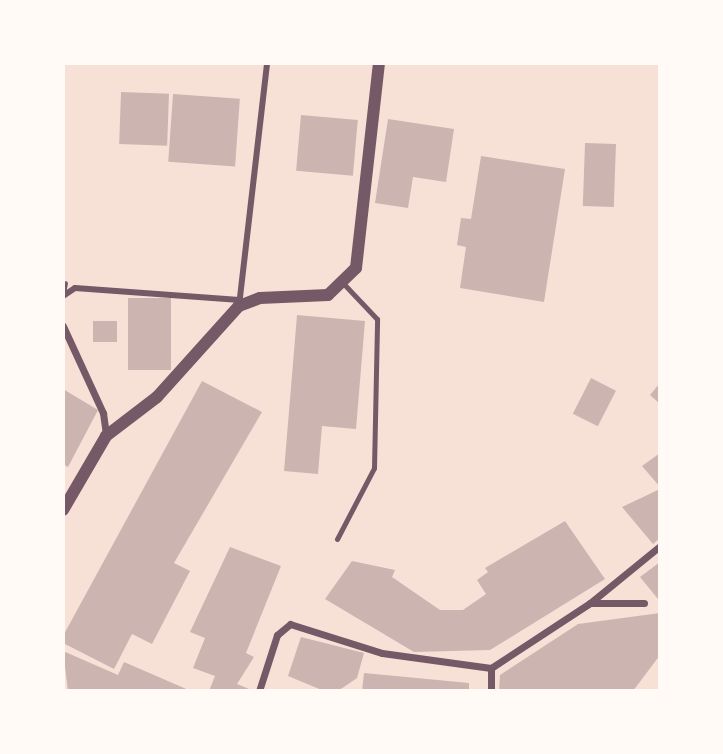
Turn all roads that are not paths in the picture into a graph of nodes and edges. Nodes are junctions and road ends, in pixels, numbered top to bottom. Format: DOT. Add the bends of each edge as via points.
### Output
graph roads {
  1 [pos="267,63"];
  2 [pos="379,63"];
  3 [pos="342,282"];
  4 [pos="65,283"];
  5 [pos="63,295"];
  6 [pos="239,303"];
  7 [pos="63,326"];
  8 [pos="106,436"];
  9 [pos="63,510"];
  10 [pos="337,539"];
  11 [pos="660,546"];
  12 [pos="590,603"];
  13 [pos="644,603"];
  14 [pos="491,668"];
  15 [pos="259,691"];
  16 [pos="491,691"];
  1 -- 6 [label="street"];
  2 -- 3 [label="street" via="356,268"];
  3 -- 6 [label="street" via="328,295"];
  3 -- 10 [label="lane" via="377,319 377,332 374,468"];
  4 -- 5 [label="lane"];
  5 -- 6 [label="street" via="75,288"];
  6 -- 8 [label="street" via="157,397"];
  7 -- 8 [label="street" via="103,413"];
  8 -- 9 [label="street"];
  11 -- 12 [label="street"];
  12 -- 13 [label="street"];
  12 -- 14 [label="street"];
  14 -- 15 [label="street" via="382,653 290,624 277,635"];
  14 -- 16 [label="street"];
}
